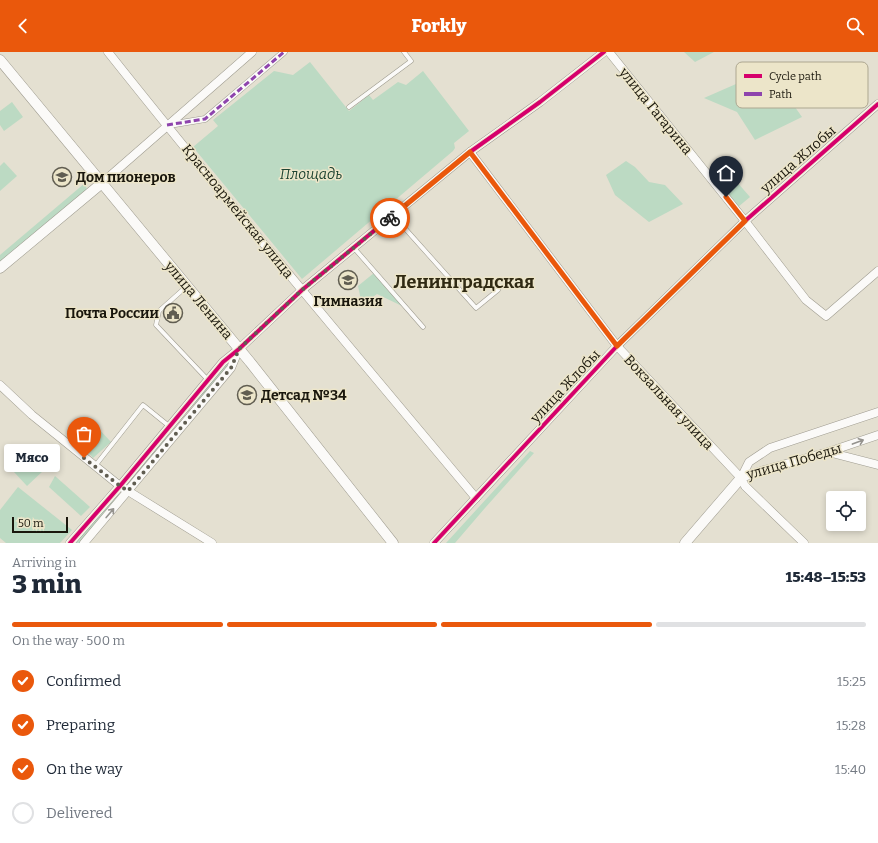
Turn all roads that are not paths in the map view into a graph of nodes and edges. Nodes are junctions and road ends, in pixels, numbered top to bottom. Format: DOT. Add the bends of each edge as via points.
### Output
graph roads {
  1 [pos="108,52"];
  2 [pos="252,52"];
  3 [pos="284,52"];
  4 [pos="404,52"];
  5 [pos="604,52"];
  6 [pos="609,52"];
  7 [pos="0,60"];
  8 [pos="878,104"];
  9 [pos="349,107"];
  10 [pos="167,125"];
  11 [pos="470,152"];
  12 [pos="102,183"];
  13 [pos="393,215"];
  14 [pos="745,221"];
  15 [pos="354,248"];
  16 [pos="0,268"];
  17 [pos="878,271"];
  18 [pos="187,286"];
  19 [pos="302,290"];
  20 [pos="498,290"];
  21 [pos="423,328"];
  22 [pos="617,346"];
  23 [pos="239,349"];
  24 [pos="208,380"];
  25 [pos="0,385"];
  26 [pos="878,412"];
  27 [pos="169,426"];
  28 [pos="878,435"];
  29 [pos="828,452"];
  30 [pos="878,465"];
  31 [pos="95,466"];
  32 [pos="740,478"];
  33 [pos="120,486"];
  34 [pos="128,491"];
  35 [pos="476,498"];
  36 [pos="70,543"];
  37 [pos="84,543"];
  38 [pos="212,543"];
  39 [pos="393,543"];
  40 [pos="434,543"];
  41 [pos="685,543"];
  42 [pos="804,543"];
  1 -- 10 [label="street, Красноармейская улица"];
  2 -- 10 [label="street"];
  3 -- 10 [label="street" via="205,119"];
  4 -- 9 [label="lane" via="411,61"];
  5 -- 11 [label="street"];
  6 -- 14 [label="street, улица Гагарина"];
  7 -- 12 [label="street, улица Ленина"];
  8 -- 14 [label="street, улица Жлобы"];
  10 -- 12 [label="street"];
  10 -- 19 [label="street, Красноармейская улица"];
  11 -- 13 [label="street"];
  11 -- 22 [label="street, Вокзальная улица"];
  12 -- 16 [label="street"];
  12 -- 18 [label="street, улица Ленина"];
  13 -- 15 [label="street"];
  13 -- 20 [label="lane" via="476,308"];
  14 -- 17 [label="street, улица Гагарина" via="806,300 826,316"];
  14 -- 22 [label="street, улица Жлобы"];
  15 -- 19 [label="street"];
  15 -- 21 [label="lane"];
  18 -- 23 [label="street, улица Ленина"];
  18 -- 24 [label="lane" via="159,311 156,325"];
  19 -- 23 [label="street"];
  19 -- 35 [label="street, Красноармейская улица"];
  22 -- 32 [label="street, Вокзальная улица"];
  22 -- 35 [label="street, улица Жлобы"];
  23 -- 24 [label="street" via="223,362"];
  23 -- 34 [label="street" via="231,368"];
  23 -- 39 [label="street, улица Ленина"];
  24 -- 27 [label="street"];
  25 -- 31 [label="street" via="32,415"];
  26 -- 32 [label="street, улица Победы" via="770,448 749,462"];
  27 -- 31 [label="lane" via="143,405"];
  27 -- 33 [label="street"];
  29 -- 28 [label="street, улица Победы, one-way"];
  29 -- 30 [label="street"];
  29 -- 32 [label="street, улица Победы"];
  31 -- 33 [label="street"];
  32 -- 41 [label="street"];
  32 -- 42 [label="street, Вокзальная улица" via="745,486"];
  33 -- 34 [label="street"];
  33 -- 36 [label="street"];
  37 -- 34 [label="street, one-way"];
  34 -- 38 [label="street"];
  35 -- 40 [label="street, улица Жлобы"];
}
